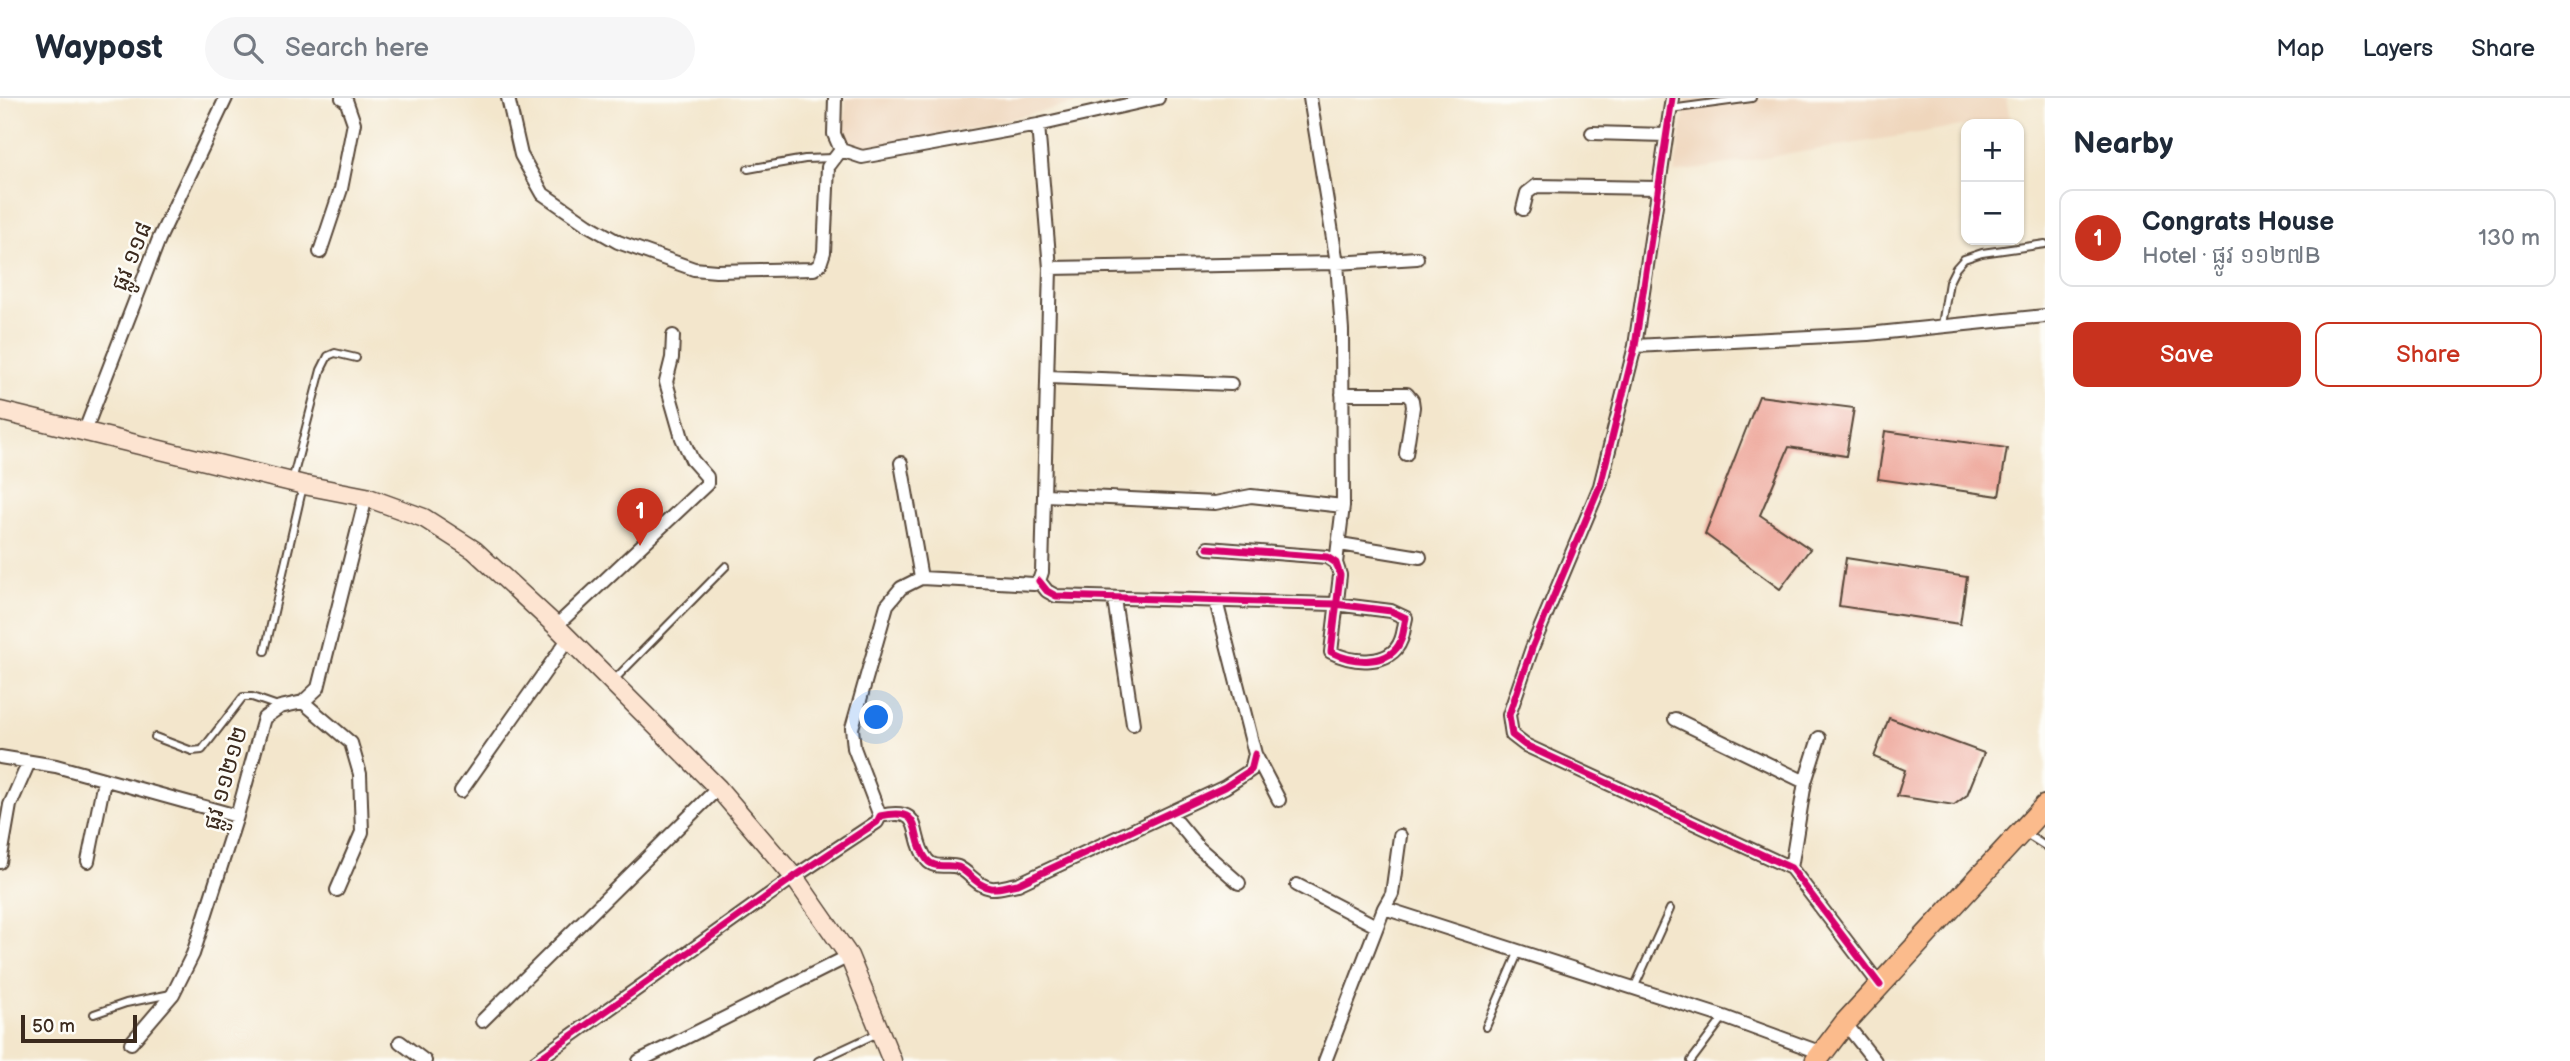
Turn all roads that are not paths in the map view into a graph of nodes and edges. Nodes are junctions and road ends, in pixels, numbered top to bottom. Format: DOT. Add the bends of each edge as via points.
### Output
graph roads {
  1 [pos="226,98"];
  2 [pos="342,98"];
  3 [pos="508,98"];
  4 [pos="835,98"];
  5 [pos="1158,98"];
  6 [pos="1310,98"];
  7 [pos="1752,98"];
  8 [pos="1671,103"];
  9 [pos="1038,125"];
  10 [pos="1592,133"];
  11 [pos="1666,135"];
  12 [pos="837,154"];
  13 [pos="748,169"];
  14 [pos="1658,188"];
  15 [pos="1523,209"];
  16 [pos="2045,244"];
  17 [pos="320,252"];
  18 [pos="1416,258"];
  19 [pos="1337,263"];
  20 [pos="1050,268"];
  21 [pos="2045,316"];
  22 [pos="1942,325"];
  23 [pos="673,336"];
  24 [pos="1634,346"];
  25 [pos="356,358"];
  26 [pos="1048,377"];
  27 [pos="1231,384"];
  28 [pos="1342,394"];
  29 [pos="0,411"];
  30 [pos="84,433"];
  31 [pos="1406,454"];
  32 [pos="901,463"];
  33 [pos="298,483"];
  34 [pos="1045,495"];
  35 [pos="366,496"];
  36 [pos="1343,506"];
  37 [pos="1340,544"];
  38 [pos="1208,548"];
  39 [pos="1420,558"];
  40 [pos="1336,563"];
  41 [pos="726,566"];
  42 [pos="922,579"];
  43 [pos="1040,581"];
  44 [pos="1114,599"];
  45 [pos="1216,601"];
  46 [pos="1335,604"];
  47 [pos="563,632"];
  48 [pos="265,651"];
  49 [pos="612,683"];
  50 [pos="303,702"];
  51 [pos="280,707"];
  52 [pos="1675,719"];
  53 [pos="1133,724"];
  54 [pos="155,737"];
  55 [pos="1819,737"];
  56 [pos="1255,754"];
  57 [pos="0,757"];
  58 [pos="29,762"];
  59 [pos="104,781"];
  60 [pos="1805,782"];
  61 [pos="718,788"];
  62 [pos="461,791"];
  63 [pos="1279,800"];
  64 [pos="2045,806"];
  65 [pos="1170,813"];
  66 [pos="237,816"];
  67 [pos="880,816"];
  68 [pos="2021,832"];
  69 [pos="1399,836"];
  70 [pos="2045,846"];
  71 [pos="88,861"];
  72 [pos="0,862"];
  73 [pos="1791,868"];
  74 [pos="794,877"];
  75 [pos="1240,883"];
  76 [pos="1297,885"];
  77 [pos="337,890"];
  78 [pos="1384,908"];
  79 [pos="1670,909"];
  80 [pos="1376,926"];
  81 [pos="1519,951"];
  82 [pos="849,956"];
  83 [pos="1880,985"];
  84 [pos="1634,988"];
  85 [pos="173,994"];
  86 [pos="94,1014"];
  87 [pos="1724,1017"];
  88 [pos="482,1021"];
  89 [pos="1845,1023"];
  90 [pos="1486,1027"];
  91 [pos="881,1032"];
  92 [pos="400,1042"];
  93 [pos="131,1043"];
  94 [pos="1819,1057"];
  95 [pos="425,1061"];
  96 [pos="536,1061"];
  97 [pos="639,1061"];
  98 [pos="818,1061"];
  99 [pos="892,1061"];
  100 [pos="1325,1061"];
  101 [pos="1692,1061"];
  102 [pos="1875,1061"];
  1 -- 30 [label="street, ផ្លូវ ១១៨" via="159,239"];
  2 -- 17 [label="street" via="354,123 341,189"];
  3 -- 12 [label="street" via="521,155 544,194 618,242 694,269 814,269 824,252 828,167"];
  4 -- 12 [label="street"];
  5 -- 9 [label="street"];
  6 -- 19 [label="street"];
  7 -- 8 [label="lane"];
  8 -- 11 [label="street"];
  9 -- 12 [label="street" via="862,157"];
  9 -- 20 [label="street"];
  10 -- 11 [label="street"];
  11 -- 14 [label="street"];
  12 -- 13 [label="lane"];
  14 -- 15 [label="street" via="1536,186 1527,193"];
  14 -- 24 [label="street"];
  16 -- 22 [label="lane" via="1964,258 1949,282"];
  18 -- 19 [label="street"];
  19 -- 20 [label="street"];
  19 -- 28 [label="street"];
  20 -- 26 [label="street"];
  21 -- 22 [label="street"];
  22 -- 24 [label="street" via="1868,334"];
  23 -- 47 [label="street" via="666,382 682,438 707,484"];
  24 -- 73 [label="street" via="1600,486 1532,648 1509,715 1512,735"];
  25 -- 33 [label="lane" via="335,353 324,363"];
  26 -- 27 [label="street"];
  26 -- 34 [label="street"];
  28 -- 31 [label="street" via="1407,394 1413,407"];
  28 -- 36 [label="street"];
  29 -- 30 [label="main road"];
  30 -- 33 [label="main road"];
  32 -- 42 [label="street"];
  33 -- 35 [label="main road"];
  33 -- 48 [label="lane"];
  34 -- 36 [label="street" via="1215,503 1251,496"];
  34 -- 43 [label="street"];
  35 -- 47 [label="main road" via="424,518 474,551"];
  35 -- 50 [label="street" via="318,688"];
  36 -- 37 [label="street"];
  37 -- 39 [label="street"];
  37 -- 40 [label="street"];
  38 -- 40 [label="street" via="1328,556"];
  40 -- 46 [label="street" via="1340,575"];
  41 -- 49 [label="lane"];
  42 -- 43 [label="street"];
  42 -- 67 [label="street" via="901,588 887,605 852,728 854,748"];
  43 -- 44 [label="street" via="1056,596"];
  44 -- 45 [label="street"];
  44 -- 53 [label="street"];
  45 -- 46 [label="street"];
  45 -- 56 [label="street"];
  46 -- 46 [label="street" via="1391,611 1406,618 1401,642 1387,657 1372,660 1331,652"];
  47 -- 49 [label="main road"];
  47 -- 62 [label="street"];
  49 -- 61 [label="main road"];
  50 -- 51 [label="street"];
  50 -- 77 [label="street" via="351,743 360,774 362,832"];
  51 -- 54 [label="lane" via="243,697 202,750 192,751"];
  51 -- 66 [label="street, ផ្លូវ ១១២១២" via="264,718"];
  52 -- 60 [label="street"];
  55 -- 60 [label="street"];
  56 -- 63 [label="street"];
  56 -- 65 [label="street" via="1251,770 1240,780"];
  57 -- 58 [label="street"];
  58 -- 59 [label="street"];
  58 -- 72 [label="street" via="10,805"];
  59 -- 66 [label="street"];
  59 -- 71 [label="street"];
  60 -- 73 [label="street"];
  61 -- 74 [label="main road"];
  61 -- 88 [label="street"];
  64 -- 68 [label="main road"];
  65 -- 67 [label="street" via="1018,884 995,888 986,887 958,867 933,866 926,860 911,819 897,812"];
  65 -- 75 [label="street" via="1199,849"];
  66 -- 85 [label="street, ផ្លូវ ១១២១២" via="193,954"];
  67 -- 74 [label="street"];
  68 -- 70 [label="lane"];
  68 -- 83 [label="main road"];
  69 -- 78 [label="street" via="1392,894"];
  73 -- 83 [label="street"];
  74 -- 82 [label="main road"];
  74 -- 96 [label="street"];
  76 -- 80 [label="street"];
  78 -- 80 [label="street"];
  78 -- 81 [label="street"];
  79 -- 84 [label="lane"];
  80 -- 100 [label="street"];
  81 -- 84 [label="street"];
  81 -- 90 [label="lane"];
  82 -- 91 [label="main road"];
  82 -- 97 [label="street"];
  83 -- 89 [label="main road"];
  84 -- 87 [label="street"];
  85 -- 86 [label="lane"];
  85 -- 93 [label="street, ផ្លូវ ១១២១២"];
  87 -- 94 [label="street"];
  87 -- 101 [label="lane"];
  89 -- 94 [label="main road"];
  89 -- 102 [label="street"];
  91 -- 98 [label="lane"];
  91 -- 99 [label="main road"];
  92 -- 95 [label="street"];
}
